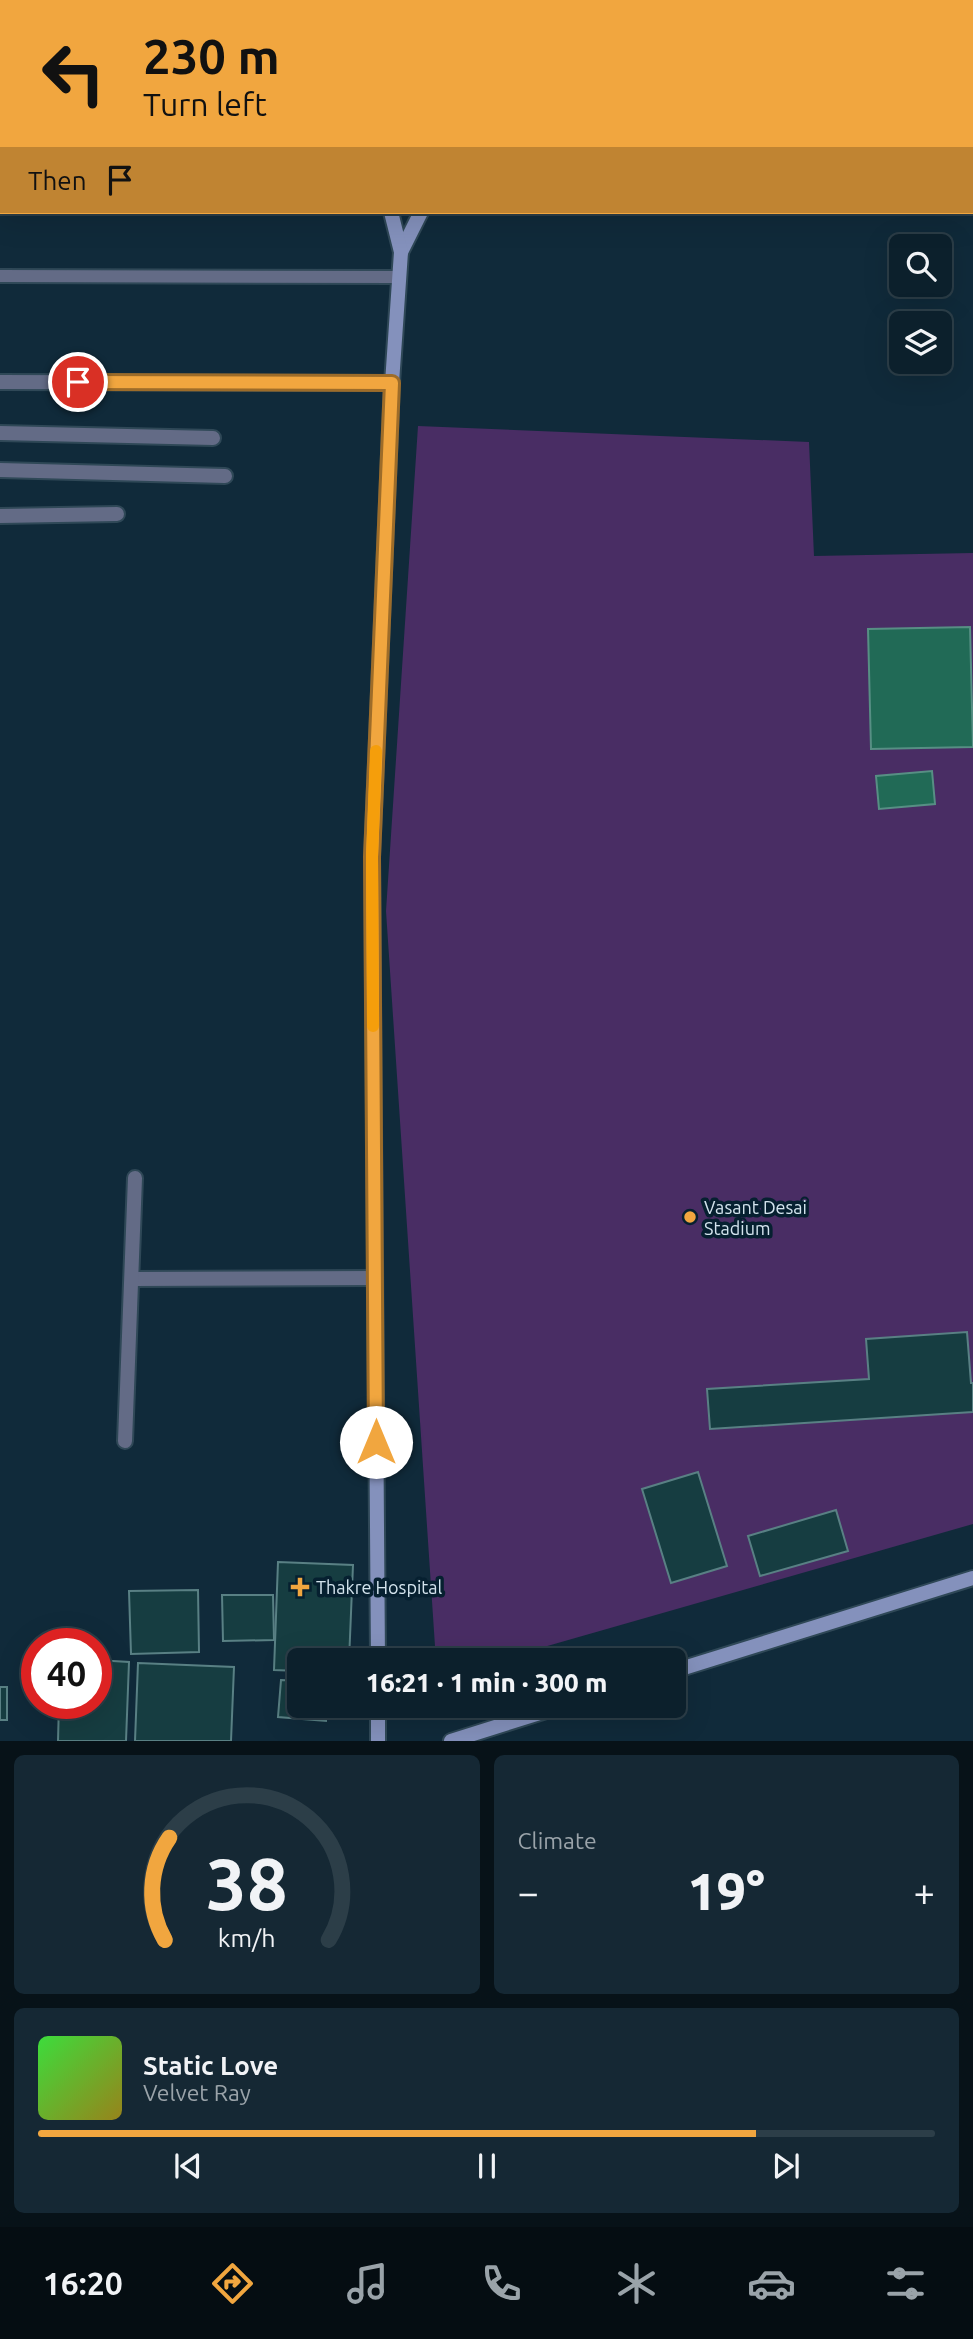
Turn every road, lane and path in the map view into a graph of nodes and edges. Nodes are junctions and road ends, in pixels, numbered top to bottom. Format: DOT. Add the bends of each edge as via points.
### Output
graph roads {
  1 [pos="392,214"];
  2 [pos="420,214"];
  3 [pos="401,252"];
  4 [pos="0,276"];
  5 [pos="399,277"];
  6 [pos="0,382"];
  7 [pos="392,383"];
  8 [pos="0,433"];
  9 [pos="213,438"];
  10 [pos="0,470"];
  11 [pos="225,476"];
  12 [pos="117,514"];
  13 [pos="0,516"];
  14 [pos="135,1178"];
  15 [pos="374,1278"];
  16 [pos="132,1279"];
  17 [pos="125,1441"];
  18 [pos="973,1578"];
  19 [pos="377,1648"];
  20 [pos="686,1667"];
  21 [pos="378,1718"];
  22 [pos="524,1718"];
  23 [pos="378,1741"];
  24 [pos="451,1741"];
  1 -- 3 [label="street"];
  2 -- 3 [label="street"];
  3 -- 5 [label="street"];
  4 -- 5 [label="lane"];
  5 -- 7 [label="street"];
  6 -- 7 [label="street"];
  7 -- 15 [label="street" via="372,857"];
  8 -- 9 [label="street"];
  10 -- 11 [label="street"];
  12 -- 13 [label="street"];
  14 -- 16 [label="street"];
  15 -- 16 [label="street"];
  15 -- 19 [label="street"];
  16 -- 17 [label="street"];
  18 -- 20 [label="street"];
  21 -- 23 [label="street"];
  22 -- 24 [label="street"];
}
